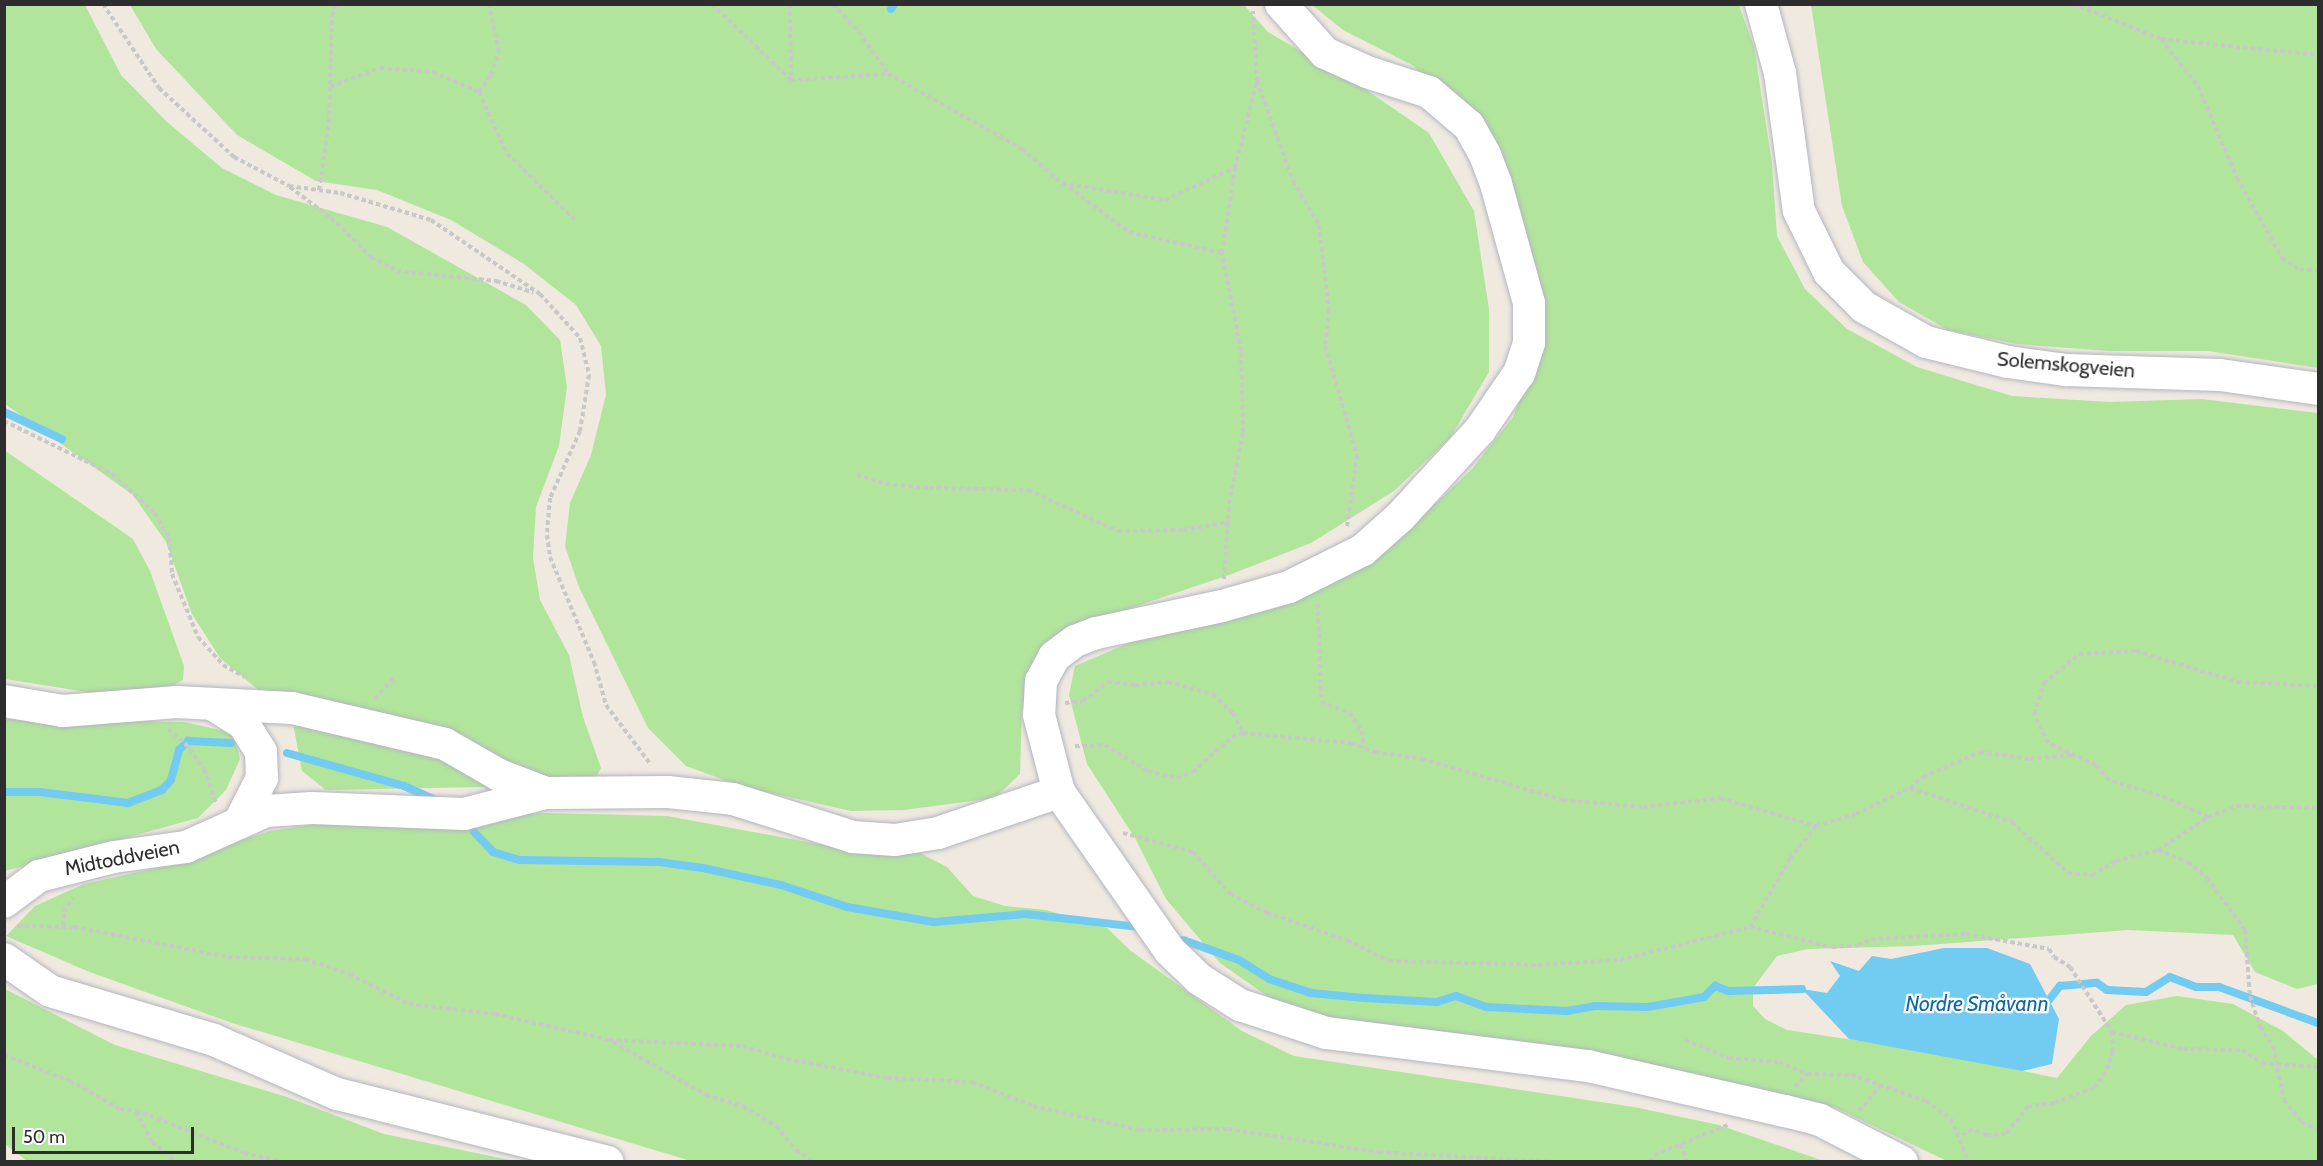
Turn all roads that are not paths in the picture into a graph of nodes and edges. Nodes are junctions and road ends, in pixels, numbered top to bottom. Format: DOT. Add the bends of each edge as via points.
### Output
graph roads {
  1 [pos="1281,4"];
  2 [pos="1761,4"];
  3 [pos="2319,389"];
  4 [pos="4,701"];
  5 [pos="212,704"];
  6 [pos="1055,782"];
  7 [pos="546,793"];
  8 [pos="230,826"];
  9 [pos="9,913"];
  10 [pos="4,959"];
  11 [pos="608,1161"];
  12 [pos="1902,1161"];
  1 -- 6 [label="street" via="1325,53 1428,92 1468,126 1496,184 1529,303 1529,343 1505,397 1400,517 1363,550 1288,586 1075,641 1046,669 1039,706"];
  2 -- 3 [label="street, Solemskogveien" via="1780,73 1799,211 1829,272 1873,314 1926,342 2008,362 2076,370 2220,375"];
  4 -- 5 [label="street" via="63,711"];
  5 -- 7 [label="street" via="292,708 445,744 499,775"];
  5 -- 8 [label="street" via="243,723 261,752 262,778"];
  6 -- 7 [label="street" via="938,833 895,840 853,837 734,799 668,792"];
  6 -- 12 [label="street" via="1170,951 1200,979 1262,1013 1326,1033 1588,1066 1695,1090 1820,1120"];
  7 -- 8 [label="street, Midtoddveien" via="464,814 266,810"];
  8 -- 9 [label="street, Midtoddveien" via="186,847 114,857 39,876"];
  10 -- 11 [label="street" via="50,991 214,1040 337,1094"];
}
